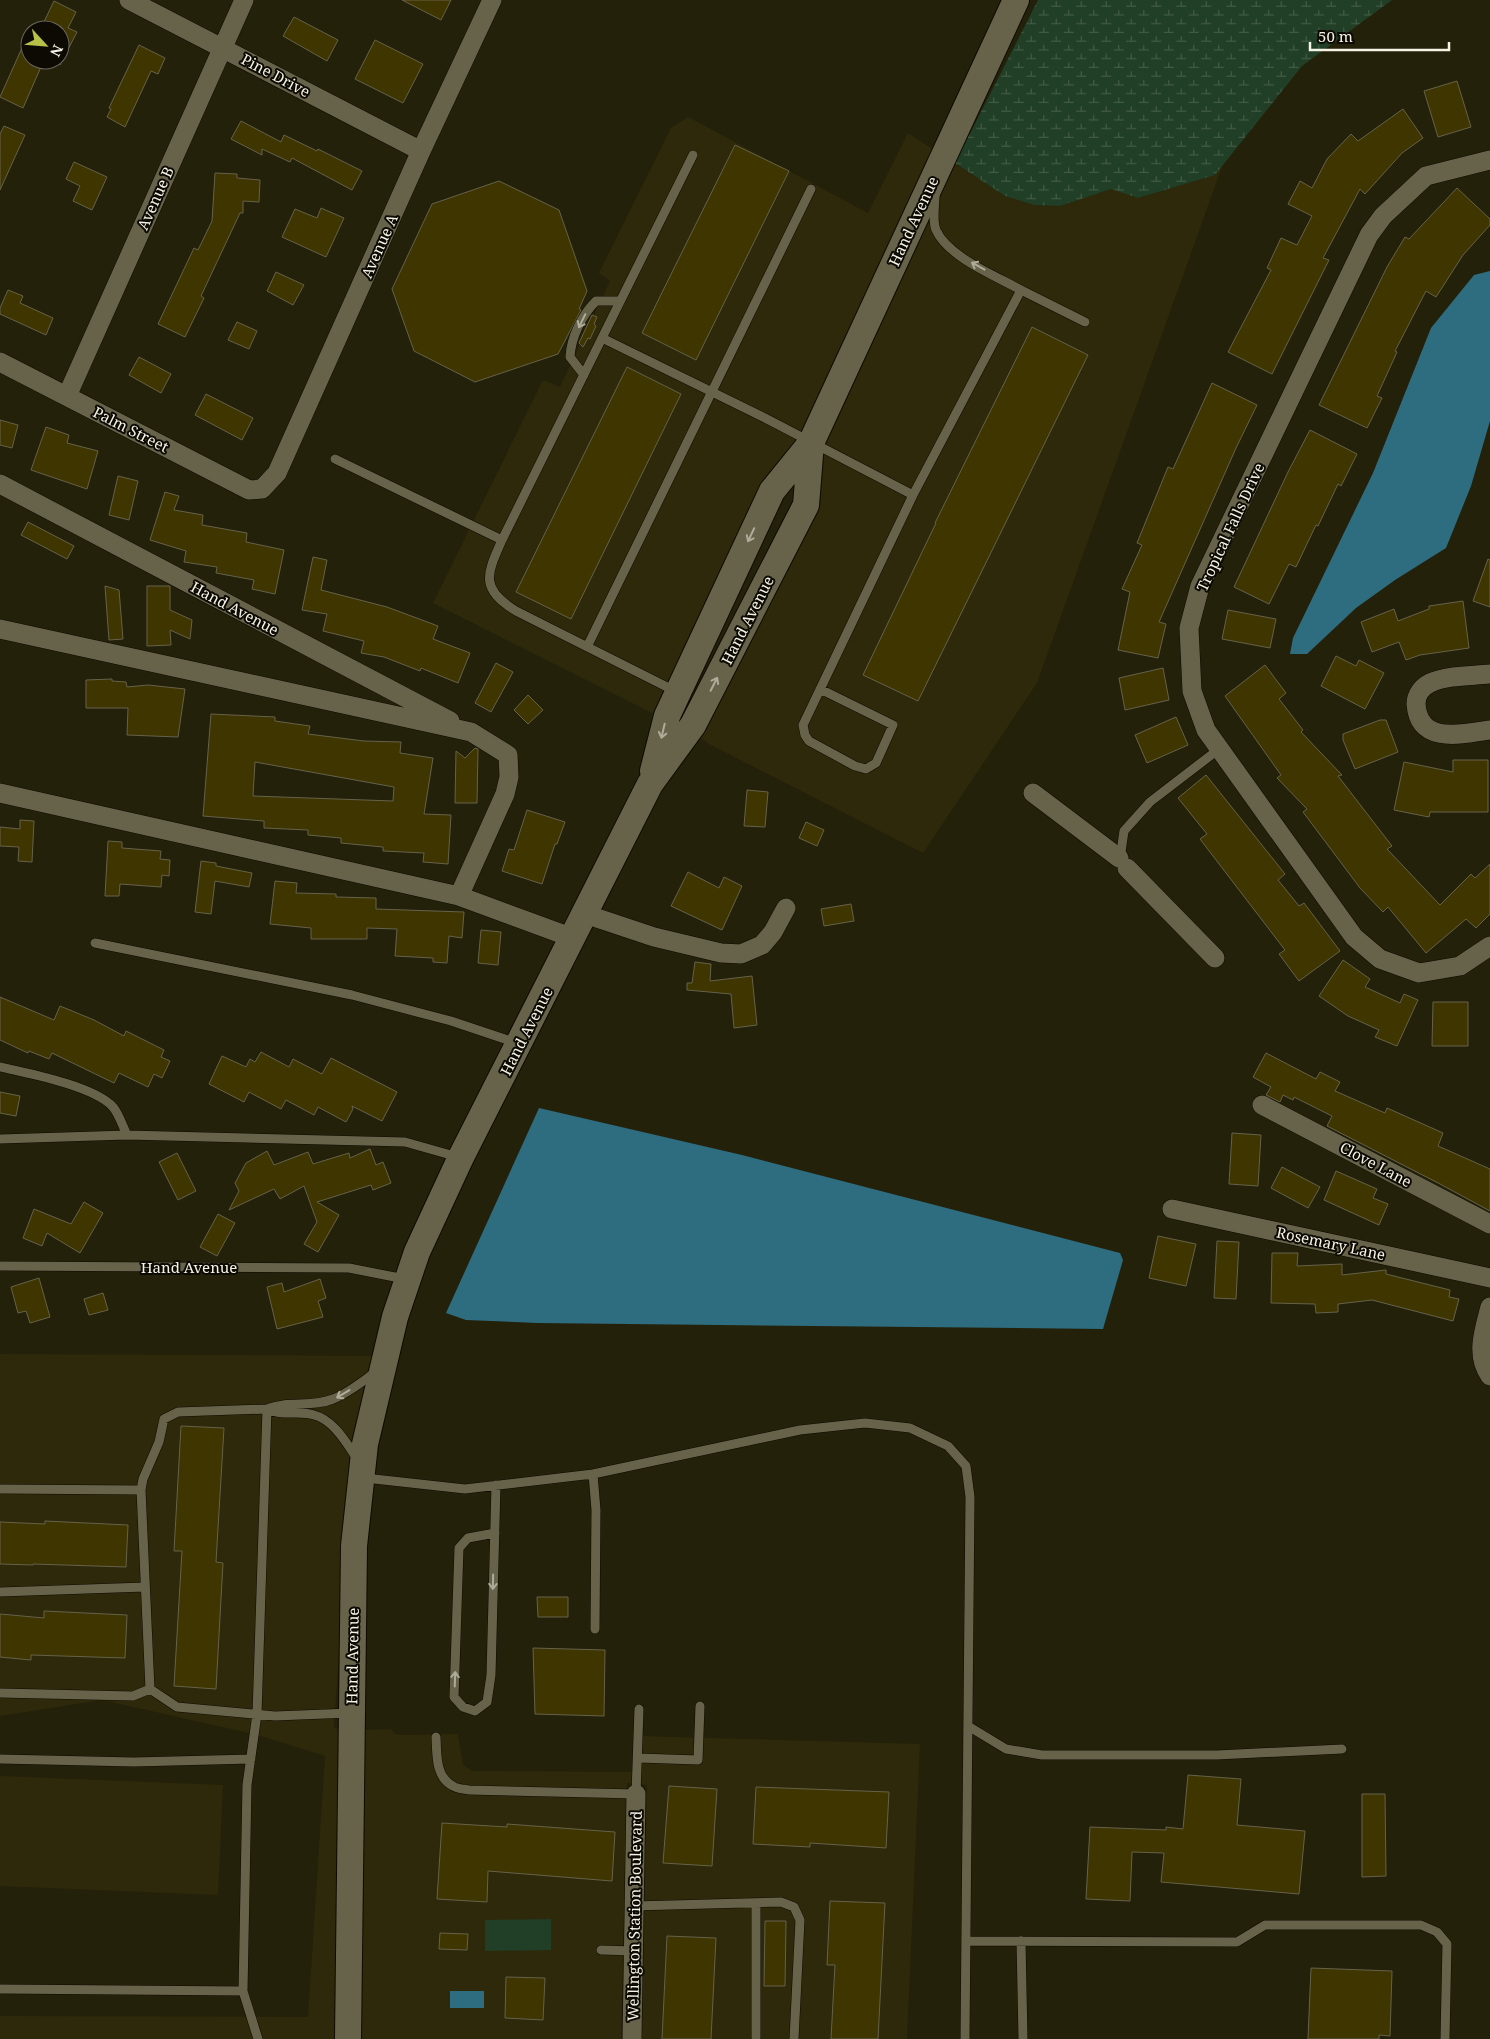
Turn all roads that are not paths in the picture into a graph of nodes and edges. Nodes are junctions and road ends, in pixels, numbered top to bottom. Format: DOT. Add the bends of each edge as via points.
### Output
graph roads {
  1 [pos="129,0"];
  2 [pos="244,0"];
  3 [pos="492,0"];
  4 [pos="1016,0"];
  5 [pos="222,47"];
  6 [pos="421,151"];
  7 [pos="693,155"];
  8 [pos="1490,160"];
  9 [pos="936,172"];
  10 [pos="811,189"];
  11 [pos="1020,290"];
  12 [pos="620,301"];
  13 [pos="1085,322"];
  14 [pos="602,338"];
  15 [pos="0,362"];
  16 [pos="584,375"];
  17 [pos="710,392"];
  18 [pos="67,396"];
  19 [pos="811,443"];
  20 [pos="335,458"];
  21 [pos="0,484"];
  22 [pos="262,489"];
  23 [pos="913,496"];
  24 [pos="502,540"];
  25 [pos="0,629"];
  26 [pos="587,647"];
  27 [pos="1490,674"];
  28 [pos="820,689"];
  29 [pos="678,692"];
  30 [pos="1490,730"];
  31 [pos="471,732"];
  32 [pos="1219,749"];
  33 [pos="650,784"];
  34 [pos="0,793"];
  35 [pos="1033,793"];
  36 [pos="1123,863"];
  37 [pos="459,896"];
  38 [pos="786,908"];
  39 [pos="585,914"];
  40 [pos="573,938"];
  41 [pos="95,943"];
  42 [pos="1490,946"];
  43 [pos="1216,958"];
  44 [pos="519,1044"];
  45 [pos="0,1067"];
  46 [pos="1262,1105"];
  47 [pos="127,1135"];
  48 [pos="0,1140"];
  49 [pos="461,1157"];
  50 [pos="1172,1209"];
  51 [pos="1490,1224"];
  52 [pos="0,1266"];
  53 [pos="1490,1278"];
  54 [pos="408,1280"];
  55 [pos="1490,1307"];
  56 [pos="383,1366"];
  57 [pos="1490,1376"];
  58 [pos="267,1409"];
  59 [pos="362,1471"];
  60 [pos="593,1474"];
  61 [pos="496,1486"];
  62 [pos="0,1489"];
  63 [pos="141,1490"];
  64 [pos="495,1533"];
  65 [pos="146,1587"];
  66 [pos="0,1592"];
  67 [pos="595,1629"];
  68 [pos="150,1689"];
  69 [pos="0,1693"];
  70 [pos="700,1706"];
  71 [pos="639,1709"];
  72 [pos="352,1712"];
  73 [pos="257,1714"];
  74 [pos="968,1726"];
  75 [pos="436,1737"];
  76 [pos="1342,1749"];
  77 [pos="638,1758"];
  78 [pos="0,1759"];
  79 [pos="251,1760"];
  80 [pos="636,1794"];
  81 [pos="756,1903"];
  82 [pos="634,1906"];
  83 [pos="966,1940"];
  84 [pos="1021,1941"];
  85 [pos="601,1950"];
  86 [pos="633,1951"];
  87 [pos="0,1989"];
  88 [pos="244,1990"];
  89 [pos="258,2039"];
  90 [pos="348,2039"];
  91 [pos="632,2039"];
  92 [pos="756,2039"];
  93 [pos="794,2039"];
  94 [pos="965,2039"];
  95 [pos="1023,2039"];
  96 [pos="1445,2039"];
  1 -- 5 [label="street, Pine Drive"];
  2 -- 5 [label="street, Avenue B"];
  3 -- 6 [label="street, Avenue A"];
  4 -- 9 [label="street, Hand Avenue"];
  5 -- 6 [label="street, Pine Drive"];
  5 -- 18 [label="street, Avenue B"];
  6 -- 22 [label="street, Avenue A" via="277,473"];
  7 -- 12 [label="lane"];
  8 -- 32 [label="street, Tropical Falls Drive" via="1426,176 1383,216 1370,235 1200,586 1189,628 1192,691 1206,730"];
  11 -- 9 [label="lane, one-way" via="960,256 944,242 936,229 934,213"];
  9 -- 19 [label="street, Hand Avenue"];
  10 -- 17 [label="lane"];
  11 -- 13 [label="lane"];
  11 -- 23 [label="lane"];
  12 -- 14 [label="lane"];
  12 -- 16 [label="lane, one-way" via="596,301 588,309 570,344 570,357"];
  14 -- 16 [label="lane"];
  14 -- 17 [label="lane"];
  15 -- 18 [label="street, Palm Street"];
  16 -- 24 [label="lane"];
  17 -- 19 [label="lane"];
  17 -- 26 [label="lane"];
  18 -- 22 [label="street, Palm Street" via="249,490"];
  19 -- 23 [label="lane"];
  19 -- 29 [label="street, Hand Avenue, one-way" via="772,491"];
  33 -- 19 [label="street, Hand Avenue, one-way" via="693,725 806,505"];
  20 -- 24 [label="lane"];
  21 -- 31 [label="street, Hand Avenue"];
  23 -- 28 [label="lane"];
  24 -- 26 [label="lane" via="490,568 488,579 492,591 500,601"];
  25 -- 31 [label="street"];
  26 -- 29 [label="lane"];
  27 -- 30 [label="street" via="1441,679 1428,684 1418,693 1416,700 1417,713 1430,730 1454,735"];
  28 -- 28 [label="lane" via="802,725 809,741 854,766 866,769 876,763 893,725"];
  29 -- 33 [label="street, Hand Avenue, one-way" via="666,716"];
  31 -- 37 [label="street, Hand Avenue" via="508,755 509,777 505,794"];
  32 -- 36 [label="lane" via="1150,802 1124,831"];
  32 -- 42 [label="street, Tropical Falls Drive" via="1354,937 1380,959 1419,973 1460,966"];
  33 -- 39 [label="street, Hand Avenue"];
  34 -- 37 [label="street"];
  35 -- 36 [label="street"];
  36 -- 43 [label="street"];
  37 -- 40 [label="street"];
  38 -- 39 [label="street" via="762,945 741,954 721,953 654,937"];
  39 -- 40 [label="street, Hand Avenue"];
  40 -- 44 [label="street, Hand Avenue"];
  41 -- 44 [label="lane" via="352,995 451,1021"];
  44 -- 49 [label="street, Hand Avenue"];
  45 -- 47 [label="lane" via="42,1076 99,1097 113,1107"];
  46 -- 51 [label="street, Clove Lane"];
  47 -- 48 [label="lane"];
  47 -- 49 [label="lane" via="405,1142"];
  49 -- 54 [label="street, Hand Avenue" via="417,1252"];
  50 -- 53 [label="street, Rosemary Lane"];
  52 -- 54 [label="lane, Hand Avenue" via="349,1268"];
  54 -- 56 [label="street, Hand Avenue"];
  55 -- 57 [label="street" via="1481,1346"];
  56 -- 58 [label="lane, one-way" via="333,1400 278,1404"];
  56 -- 59 [label="street, Hand Avenue"];
  58 -- 59 [label="lane" via="277,1413 314,1415 327,1422 339,1434"];
  58 -- 63 [label="lane" via="178,1412 164,1419"];
  58 -- 73 [label="lane"];
  59 -- 61 [label="lane" via="465,1489"];
  59 -- 72 [label="street, Hand Avenue" via="354,1546"];
  60 -- 61 [label="lane"];
  60 -- 67 [label="lane" via="596,1510"];
  60 -- 74 [label="lane" via="800,1430 865,1423 910,1428 948,1446 966,1466 970,1497"];
  61 -- 64 [label="lane"];
  62 -- 63 [label="lane"];
  63 -- 65 [label="lane"];
  64 -- 64 [label="lane, one-way" via="488,1702 475,1711 463,1707 454,1697 459,1548 468,1538"];
  65 -- 66 [label="lane"];
  65 -- 68 [label="lane"];
  68 -- 69 [label="lane" via="133,1696"];
  68 -- 73 [label="lane" via="177,1707"];
  70 -- 77 [label="lane" via="698,1760"];
  71 -- 77 [label="lane"];
  72 -- 73 [label="lane"];
  72 -- 90 [label="street, Hand Avenue"];
  73 -- 79 [label="lane"];
  74 -- 76 [label="lane" via="1006,1749 1042,1755 1217,1756"];
  74 -- 83 [label="lane"];
  75 -- 80 [label="lane" via="437,1762 442,1777 453,1786 469,1790"];
  77 -- 80 [label="lane"];
  78 -- 79 [label="lane"];
  79 -- 88 [label="lane" via="247,1785"];
  80 -- 82 [label="street, Wellington Station Boulevard"];
  81 -- 82 [label="lane"];
  81 -- 92 [label="lane"];
  81 -- 93 [label="lane" via="781,1902 794,1907 800,1920"];
  82 -- 86 [label="street, Wellington Station Boulevard"];
  83 -- 84 [label="lane"];
  83 -- 94 [label="lane"];
  84 -- 95 [label="lane"];
  84 -- 96 [label="lane" via="1237,1942 1265,1925 1421,1926 1438,1932 1446,1944"];
  85 -- 86 [label="lane"];
  86 -- 91 [label="street, Wellington Station Boulevard"];
  87 -- 88 [label="lane"];
  88 -- 89 [label="lane"];
}
